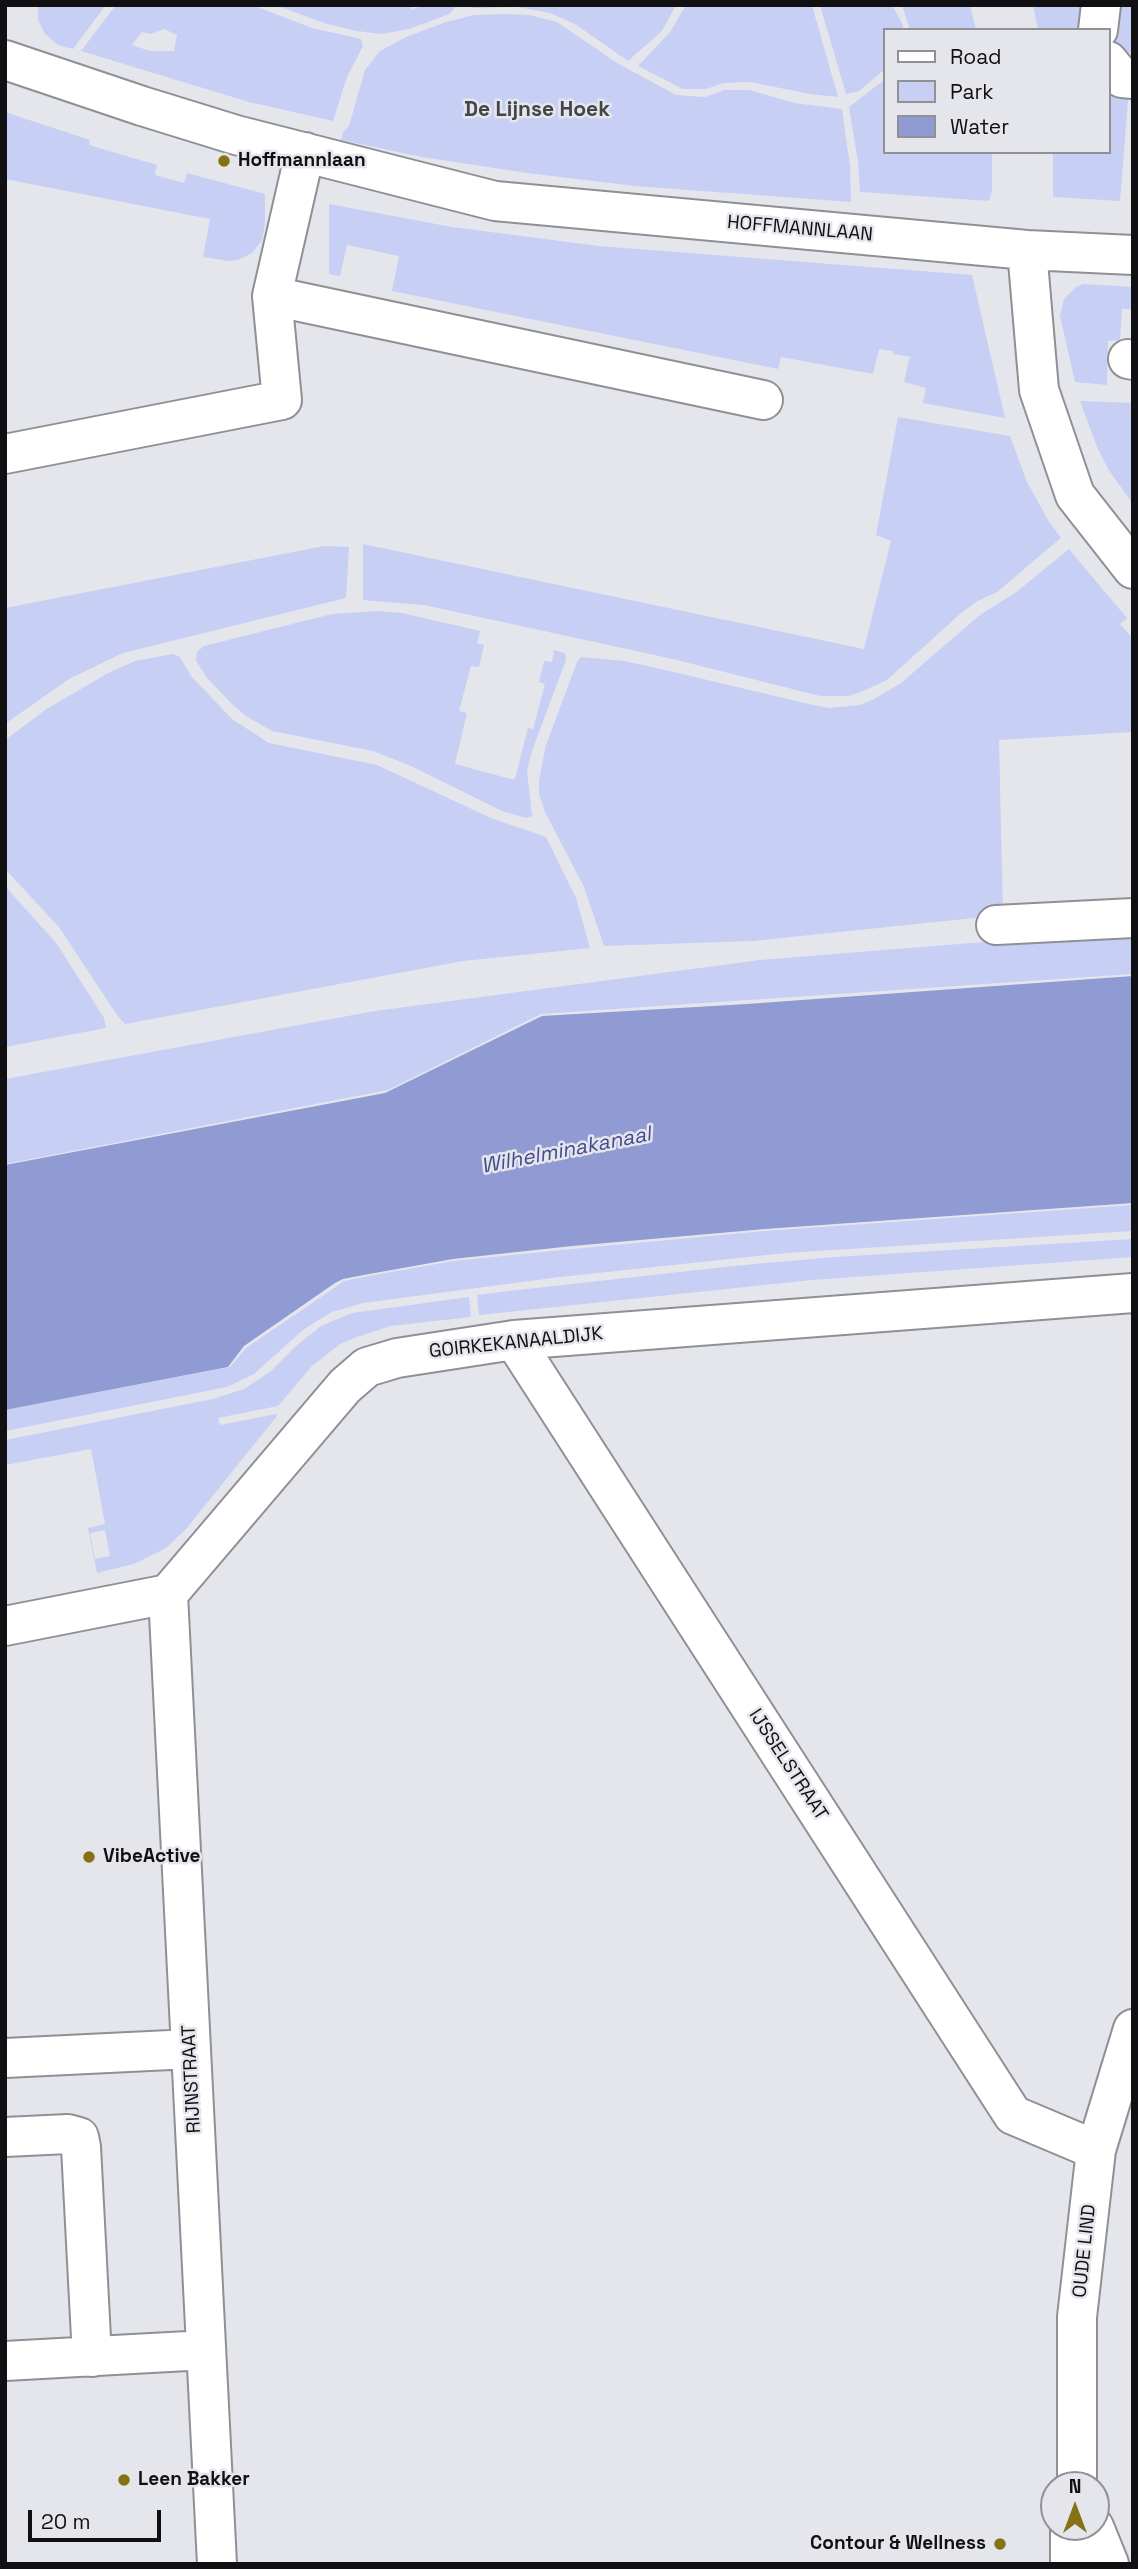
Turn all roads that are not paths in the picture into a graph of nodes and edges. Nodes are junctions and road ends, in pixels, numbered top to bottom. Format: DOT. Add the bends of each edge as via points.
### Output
graph roads {
  1 [pos="1101,5"];
  2 [pos="1098,28"];
  3 [pos="5,60"];
  4 [pos="1110,63"];
  5 [pos="1133,79"];
  6 [pos="305,152"];
  7 [pos="1027,250"];
  8 [pos="1133,255"];
  9 [pos="272,296"];
  10 [pos="763,400"];
  11 [pos="5,454"];
  12 [pos="1133,569"];
  13 [pos="1133,918"];
  14 [pos="996,925"];
  15 [pos="1133,1293"];
  16 [pos="514,1340"];
  17 [pos="168,1594"];
  18 [pos="5,1626"];
  19 [pos="1133,2029"];
  20 [pos="191,2049"];
  21 [pos="5,2058"];
  22 [pos="5,2137"];
  23 [pos="1096,2150"];
  24 [pos="206,2350"];
  25 [pos="92,2357"];
  26 [pos="5,2361"];
  27 [pos="1078,2471"];
  28 [pos="1070,2541"];
  29 [pos="1100,2541"];
  30 [pos="217,2564"];
  31 [pos="1070,2564"];
  32 [pos="1109,2564"];
  1 -- 2 [label="street"];
  3 -- 6 [label="street, HOFFMANNLAAN" via="142,106"];
  4 -- 5 [label="street" via="1122,78"];
  6 -- 7 [label="street, HOFFMANNLAAN" via="495,201"];
  6 -- 9 [label="street"];
  7 -- 8 [label="street, HOFFMANNLAAN"];
  7 -- 12 [label="street" via="1039,390 1075,495"];
  9 -- 10 [label="street"];
  9 -- 11 [label="street" via="282,400"];
  13 -- 14 [label="street"];
  15 -- 16 [label="street, GOIRKEKANAALDIJK"];
  16 -- 17 [label="street, GOIRKEKANAALDIJK" via="367,1367 345,1386"];
  16 -- 23 [label="street, IJSSELSTRAAT" via="1013,2115"];
  17 -- 18 [label="street"];
  17 -- 20 [label="street, RIJNSTRAAT"];
  19 -- 23 [label="street, OUDE LIND"];
  20 -- 21 [label="street"];
  20 -- 24 [label="street, RIJNSTRAAT"];
  22 -- 25 [label="street" via="79,2137"];
  23 -- 27 [label="street, OUDE LIND" via="1077,2316"];
  24 -- 25 [label="street"];
  24 -- 30 [label="street, RIJNSTRAAT"];
  25 -- 26 [label="street"];
  28 -- 31 [label="street"];
  29 -- 32 [label="street"];
}
